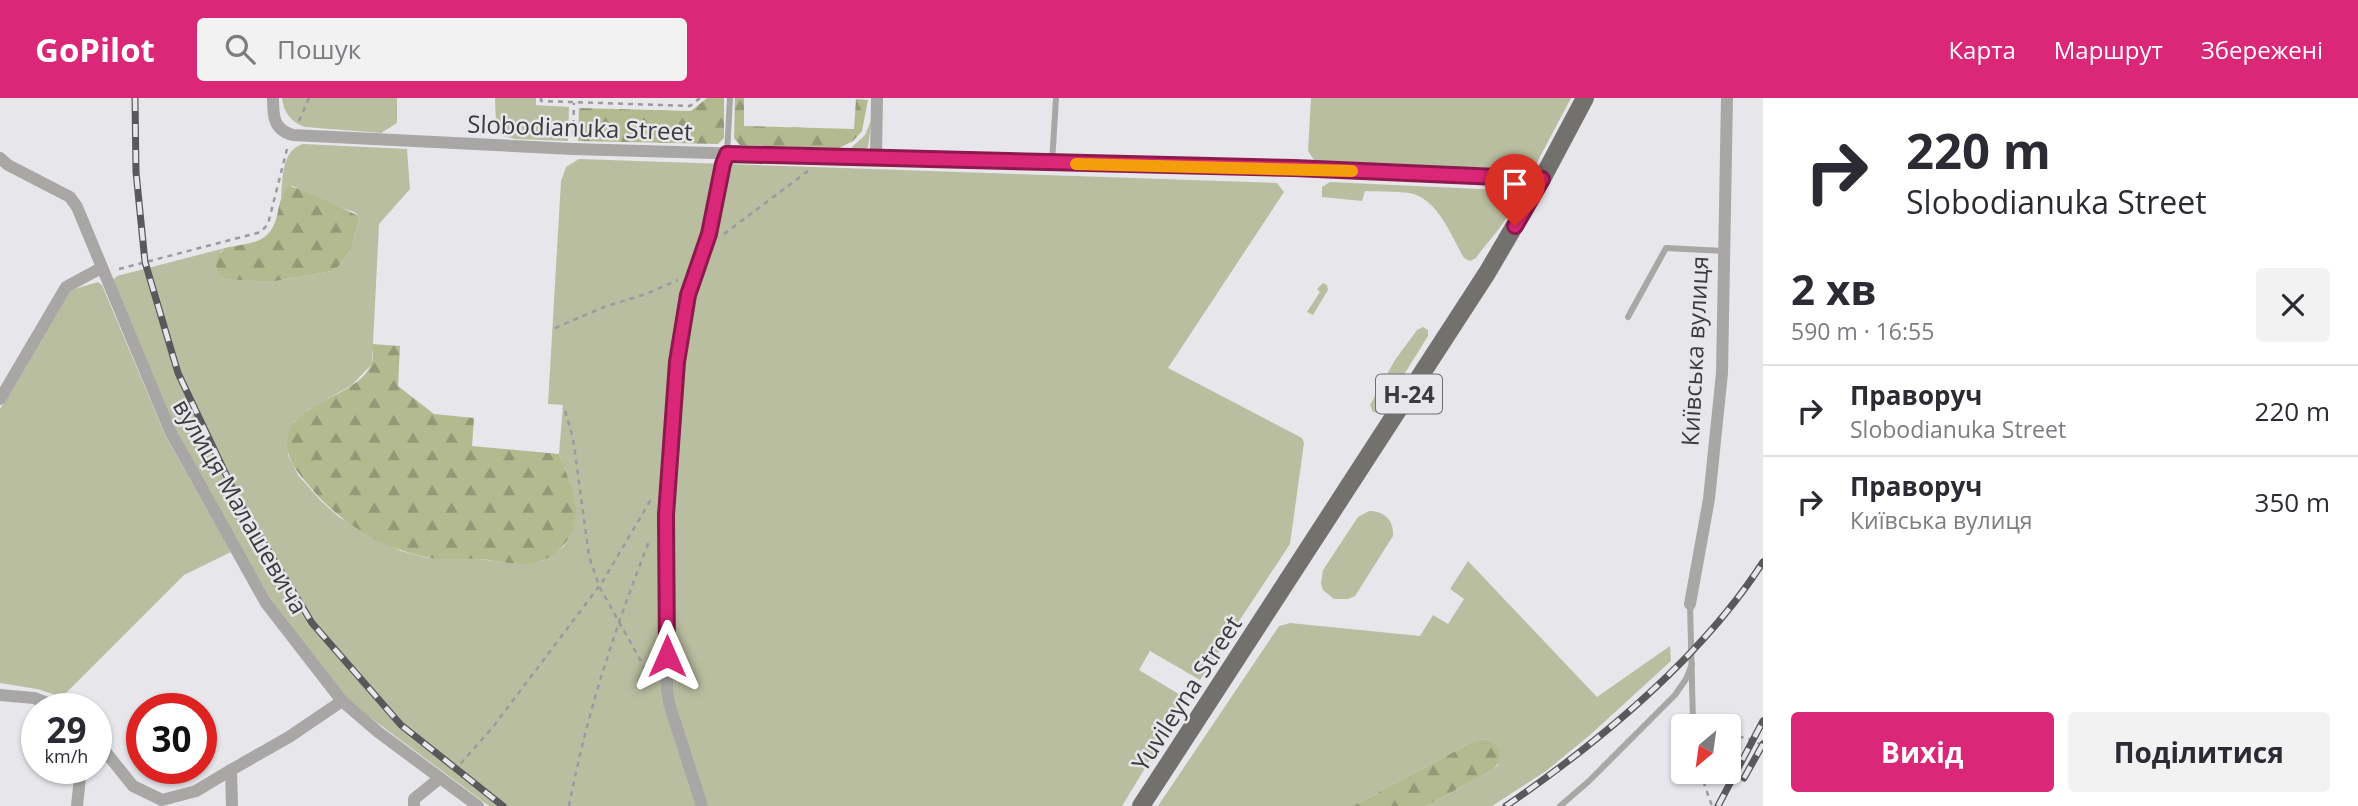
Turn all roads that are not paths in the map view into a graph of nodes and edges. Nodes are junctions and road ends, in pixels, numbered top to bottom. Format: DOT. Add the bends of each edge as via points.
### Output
graph roads {
  1 [pos="273,98"];
  2 [pos="730,98"];
  3 [pos="877,98"];
  4 [pos="1056,98"];
  5 [pos="1585,98"];
  6 [pos="1727,98"];
  7 [pos="727,154"];
  8 [pos="0,158"];
  9 [pos="876,158"];
  10 [pos="1052,163"];
  11 [pos="1542,179"];
  12 [pos="1724,251"];
  13 [pos="102,270"];
  14 [pos="1628,317"];
  15 [pos="0,399"];
  16 [pos="1690,604"];
  17 [pos="1692,664"];
  18 [pos="0,695"];
  19 [pos="21,697"];
  20 [pos="341,701"];
  21 [pos="1693,714"];
  22 [pos="112,760"];
  23 [pos="231,769"];
  24 [pos="440,778"];
  25 [pos="79,784"];
  26 [pos="77,806"];
  27 [pos="232,806"];
  28 [pos="414,806"];
  29 [pos="478,806"];
  30 [pos="702,806"];
  31 [pos="1141,806"];
  32 [pos="1560,806"];
  1 -- 7 [label="street, Slobodianuka Street" via="276,125 293,135"];
  2 -- 7 [label="lane"];
  3 -- 9 [label="street"];
  4 -- 10 [label="lane"];
  5 -- 11 [label="main road, Н-24"];
  6 -- 12 [label="street, Київська вулиця"];
  7 -- 9 [label="street, Slobodianuka Street"];
  7 -- 30 [label="street" via="705,248 688,295 677,362 666,538 667,689"];
  8 -- 13 [label="street, вулиця Малашевича" via="70,198"];
  9 -- 10 [label="street, Slobodianuka Street"];
  10 -- 11 [label="street, Slobodianuka Street"];
  11 -- 31 [label="main road, Yuvileyna Street / Н-24" via="1488,273"];
  12 -- 14 [label="lane" via="1666,248"];
  12 -- 16 [label="street, Київська вулиця" via="1722,373 1709,499"];
  13 -- 15 [label="street" via="66,287"];
  13 -- 20 [label="street, вулиця Малашевича" via="171,433 266,603"];
  16 -- 17 [label="lane"];
  17 -- 21 [label="lane"];
  17 -- 32 [label="lane" via="1675,695"];
  18 -- 19 [label="street"];
  20 -- 23 [label="street"];
  20 -- 24 [label="street, вулиця Малашевича"];
  22 -- 23 [label="street" via="132,786 162,800 195,791"];
  23 -- 27 [label="street"];
  24 -- 28 [label="street" via="414,799"];
  24 -- 29 [label="street, вулиця Малашевича"];
  25 -- 26 [label="street"];
}
